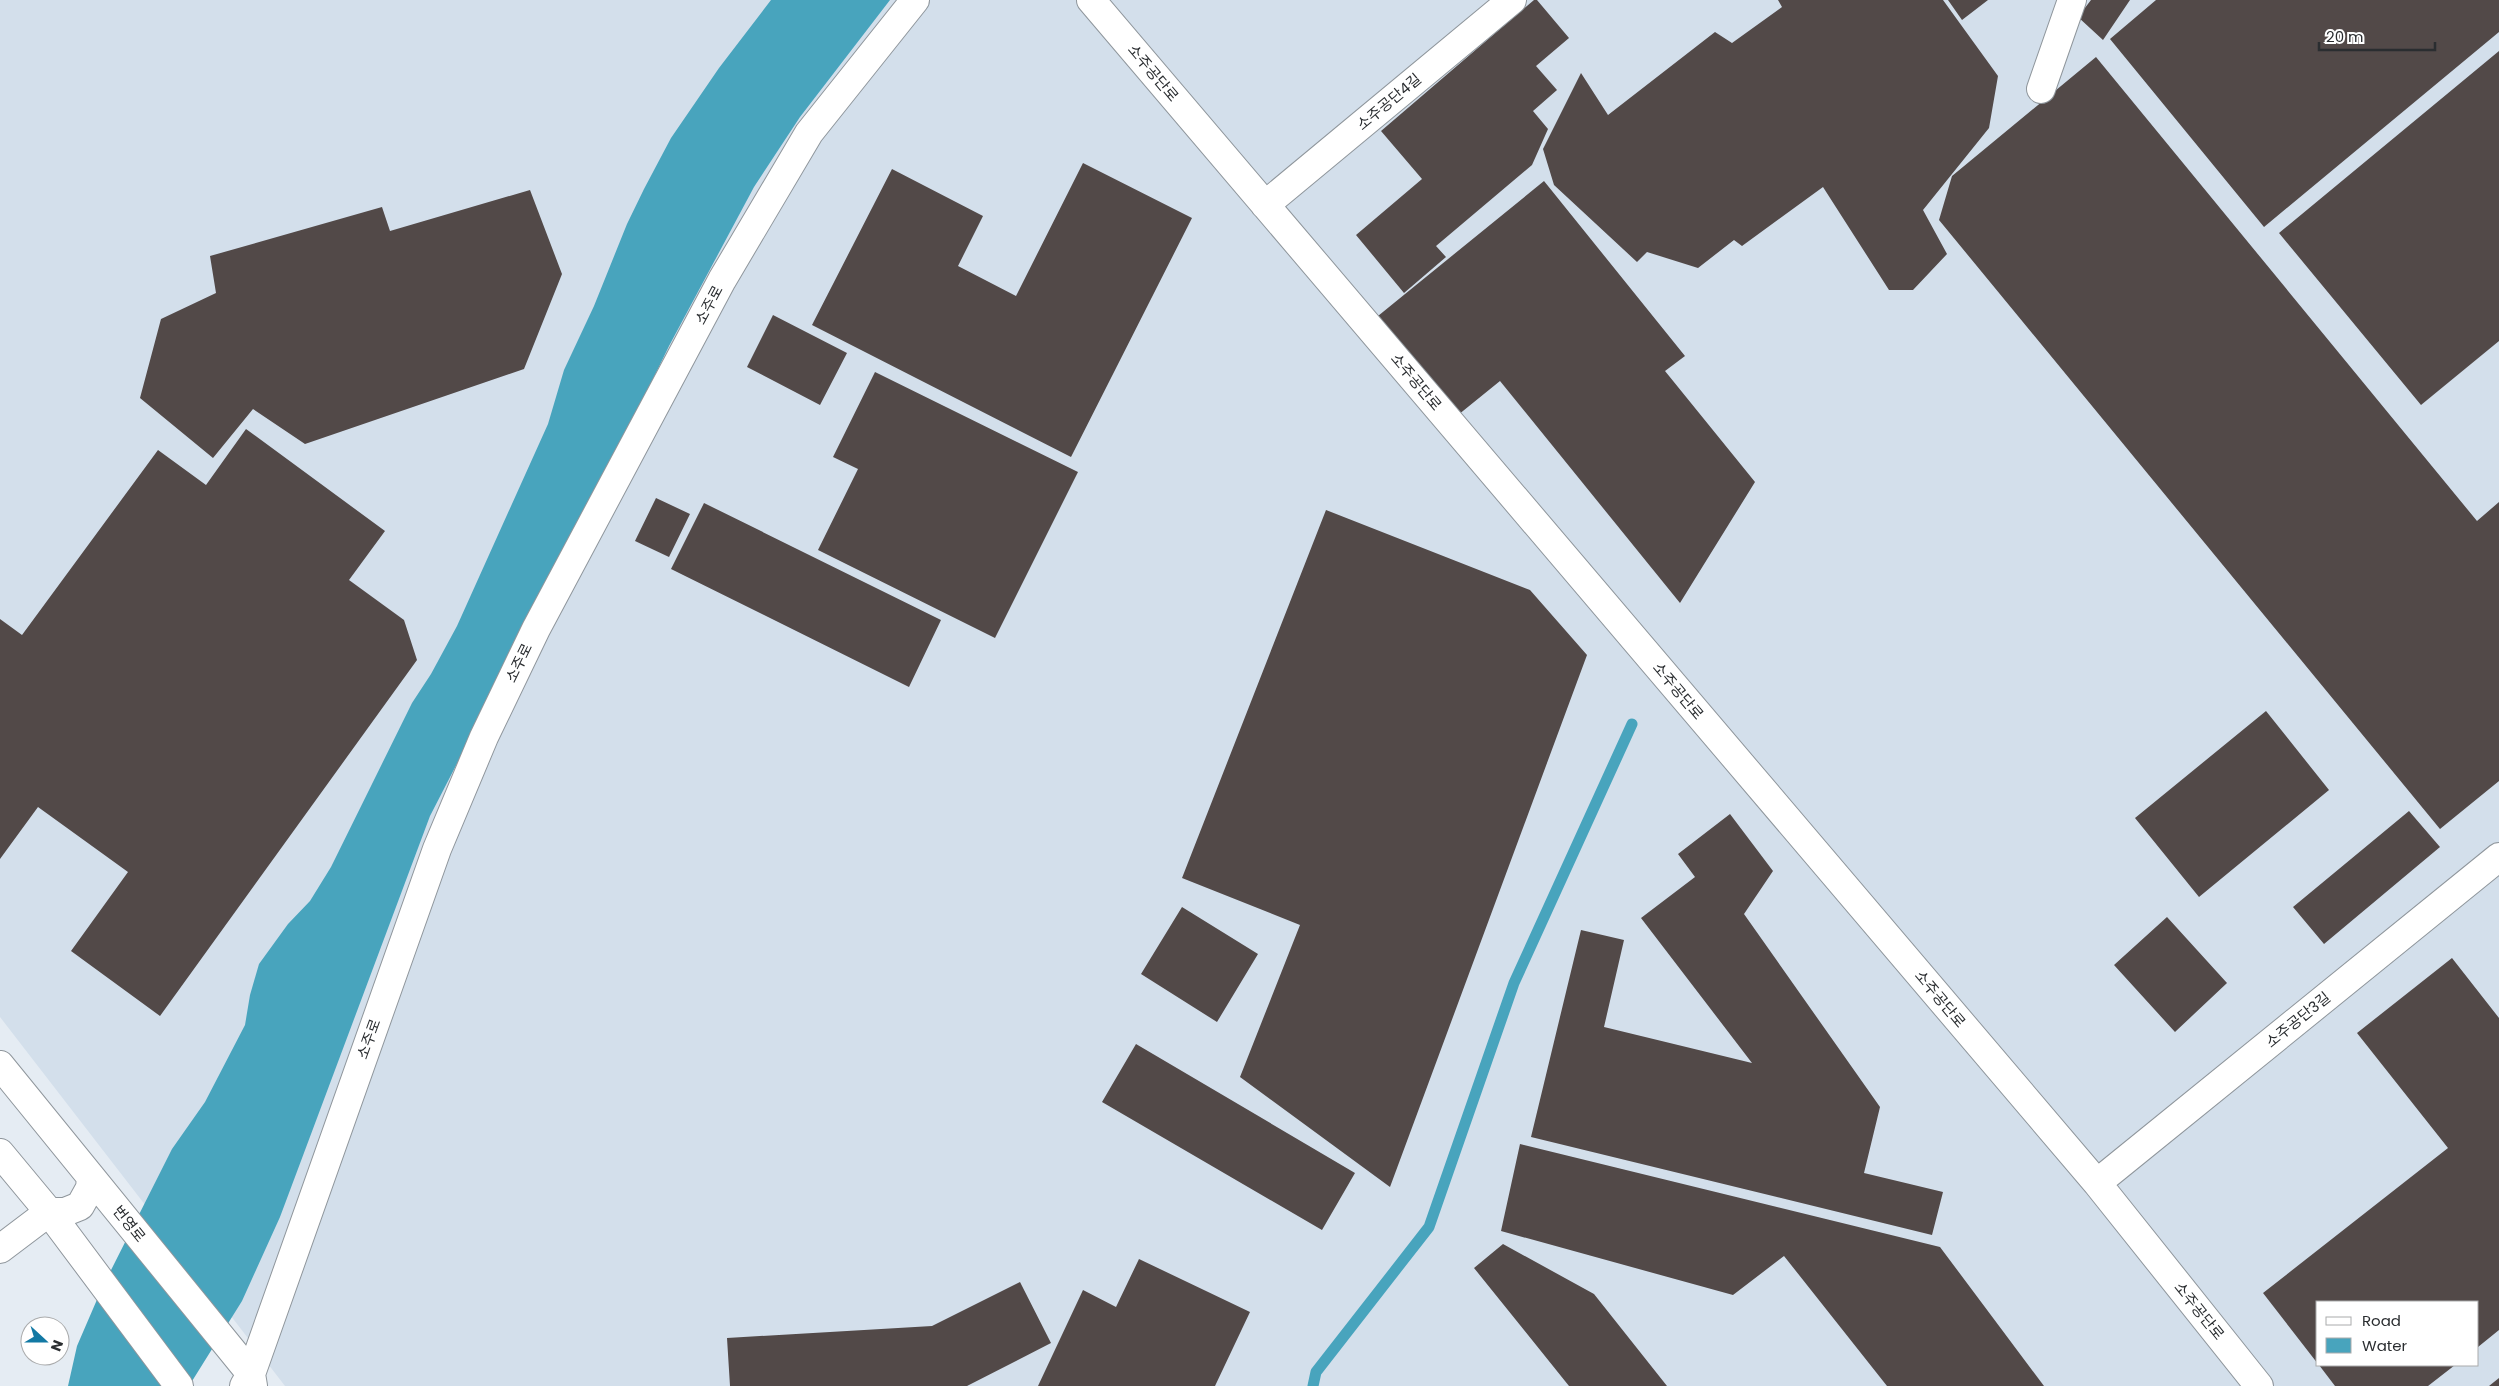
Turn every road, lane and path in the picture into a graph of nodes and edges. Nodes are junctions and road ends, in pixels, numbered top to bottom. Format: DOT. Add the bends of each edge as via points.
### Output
graph roads {
  1 [pos="915,0"];
  2 [pos="1091,0"];
  3 [pos="1512,0"];
  4 [pos="2072,0"];
  5 [pos="2041,89"];
  6 [pos="1265,204"];
  7 [pos="2499,857"];
  8 [pos="0,1065"];
  9 [pos="0,1153"];
  10 [pos="90,1177"];
  11 [pos="2097,1183"];
  12 [pos="49,1212"];
  13 [pos="0,1249"];
  14 [pos="250,1382"];
  15 [pos="179,1386"];
  16 [pos="2259,1386"];
  1 -- 14 [label="street, 소주로" via="808,133 722,280 536,629 484,737 437,849"];
  2 -- 6 [label="street, 소주공단로"];
  3 -- 6 [label="street, 소주공단4길"];
  4 -- 5 [label="street"];
  6 -- 11 [label="street, 소주공단로"];
  7 -- 11 [label="street, 소주공단3길"];
  8 -- 10 [label="street, 번영로"];
  9 -- 12 [label="street"];
  10 -- 12 [label="street" via="90,1188 80,1206 65,1212"];
  10 -- 14 [label="street, 번영로" via="222,1339"];
  11 -- 16 [label="street, 소주공단로"];
  12 -- 13 [label="street"];
  12 -- 15 [label="street"];
}
